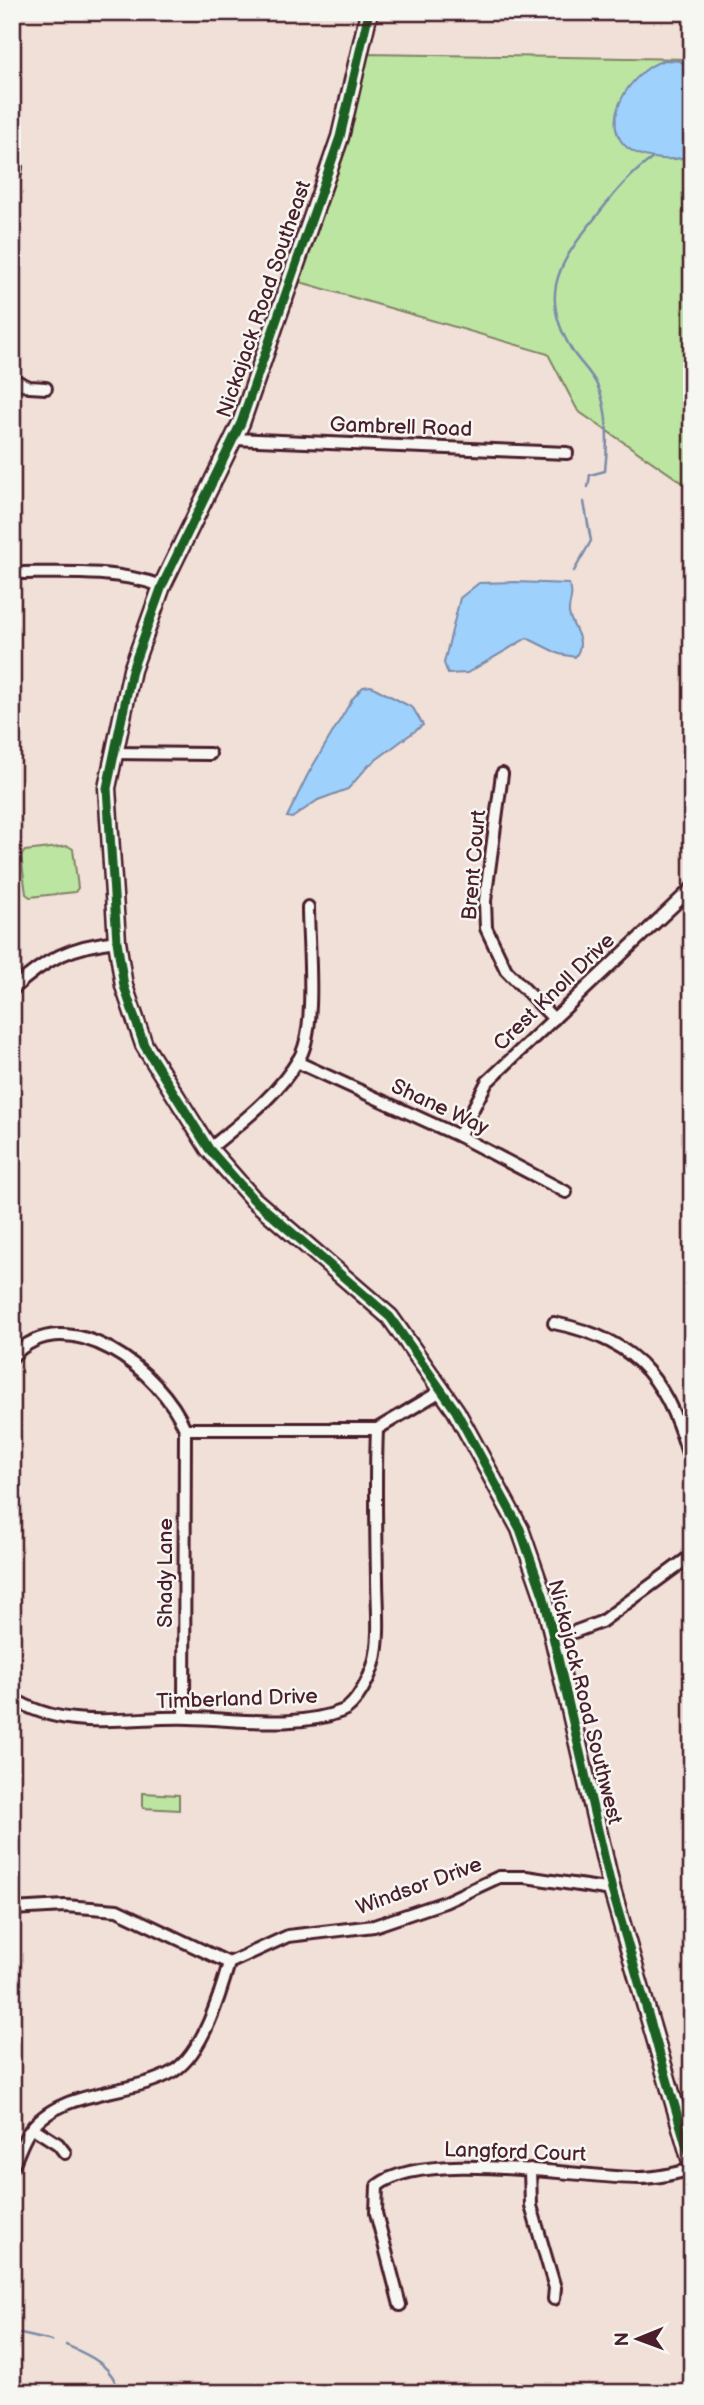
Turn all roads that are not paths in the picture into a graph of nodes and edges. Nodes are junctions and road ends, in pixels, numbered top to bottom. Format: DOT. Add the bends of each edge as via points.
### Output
graph roads {
  1 [pos="369,12"];
  2 [pos="12,159"];
  3 [pos="12,186"];
  4 [pos="12,379"];
  5 [pos="46,388"];
  6 [pos="234,439"];
  7 [pos="567,453"];
  8 [pos="12,573"];
  9 [pos="162,586"];
  10 [pos="112,753"];
  11 [pos="210,754"];
  12 [pos="502,774"];
  13 [pos="692,888"];
  14 [pos="308,907"];
  15 [pos="117,941"];
  16 [pos="12,990"];
  17 [pos="554,1019"];
  18 [pos="296,1062"];
  19 [pos="459,1136"];
  20 [pos="209,1149"];
  21 [pos="566,1192"];
  22 [pos="554,1323"];
  23 [pos="12,1357"];
  24 [pos="441,1391"];
  25 [pos="185,1429"];
  26 [pos="377,1429"];
  27 [pos="692,1467"];
  28 [pos="692,1555"];
  29 [pos="555,1639"];
  30 [pos="12,1698"];
  31 [pos="184,1717"];
  32 [pos="611,1890"];
  33 [pos="12,1909"];
  34 [pos="229,1963"];
  35 [pos="33,2128"];
  36 [pos="65,2153"];
  37 [pos="12,2167"];
  38 [pos="692,2167"];
  39 [pos="530,2169"];
  40 [pos="554,2299"];
  41 [pos="400,2305"];
  1 -- 6 [label="street, Nickajack Road Southeast" via="340,137"];
  2 -- 3 [label="street" via="16,167"];
  4 -- 5 [label="street"];
  6 -- 7 [label="street, Gambrell Road"];
  6 -- 9 [label="street, Nickajack Road Southeast"];
  8 -- 9 [label="street" via="105,573 135,576"];
  9 -- 10 [label="street, Nickajack Road Southwest" via="132,670"];
  10 -- 11 [label="street"];
  10 -- 15 [label="street, Nickajack Road Southwest" via="107,788"];
  12 -- 17 [label="street, Brent Court" via="485,901 486,928 506,970"];
  13 -- 17 [label="street, Crest Knoll Drive"];
  14 -- 18 [label="street" via="309,1014 307,1037"];
  15 -- 16 [label="street" via="67,950 32,971"];
  15 -- 20 [label="street, Nickajack Road Southwest" via="124,986 144,1045"];
  17 -- 19 [label="street, Crest Knoll Drive" via="487,1082"];
  18 -- 19 [label="street, Shane Way"];
  18 -- 20 [label="street" via="262,1105"];
  19 -- 21 [label="street, Shane Way"];
  20 -- 24 [label="street, Nickajack Road Southwest" via="253,1199 390,1317"];
  22 -- 27 [label="street" via="604,1338 634,1354 671,1405"];
  23 -- 25 [label="street" via="24,1344 52,1335 85,1337 115,1352 146,1376 176,1409"];
  24 -- 26 [label="street"];
  24 -- 29 [label="street, Nickajack Road Southwest" via="520,1530"];
  25 -- 26 [label="street"];
  25 -- 31 [label="street, Shady Lane"];
  26 -- 31 [label="street, Timberland Drive" via="377,1615 374,1662 365,1683 346,1710 319,1718"];
  28 -- 29 [label="street" via="601,1622"];
  29 -- 32 [label="street, Nickajack Road Southwest"];
  30 -- 31 [label="street, Timberland Drive" via="40,1712 78,1720"];
  32 -- 34 [label="street, Windsor Drive" via="499,1877 445,1902 374,1926 288,1936"];
  32 -- 38 [label="street, Nickajack Road Southwest"];
  33 -- 34 [label="street" via="65,1906 117,1910"];
  34 -- 35 [label="street" via="220,1997 202,2034 174,2071 66,2105"];
  35 -- 36 [label="street"];
  35 -- 37 [label="street"];
  38 -- 39 [label="street, Langford Court" via="636,2178"];
  39 -- 40 [label="street" via="531,2206 555,2288"];
  39 -- 41 [label="street, Langford Court" via="440,2168 387,2179 377,2186 376,2213"];
}
